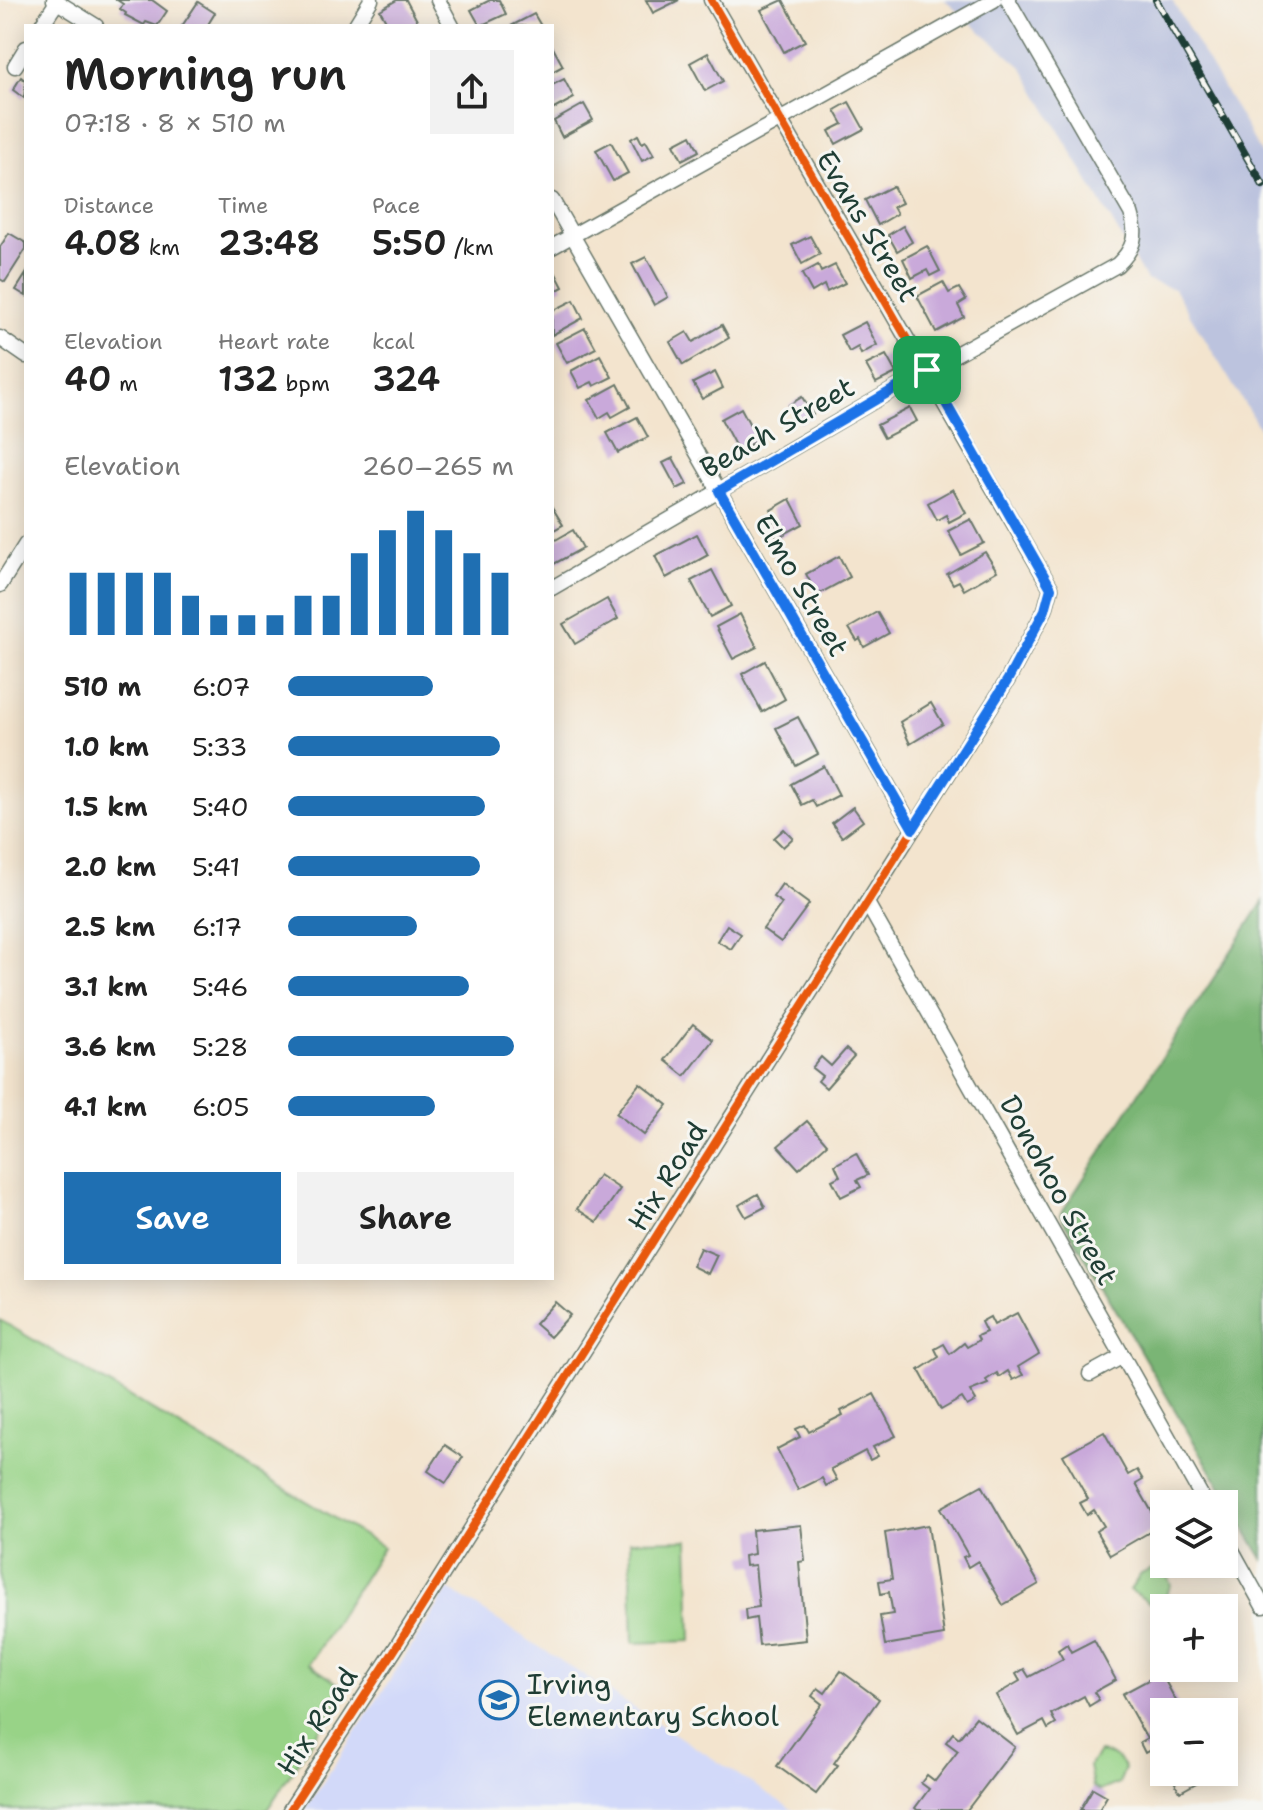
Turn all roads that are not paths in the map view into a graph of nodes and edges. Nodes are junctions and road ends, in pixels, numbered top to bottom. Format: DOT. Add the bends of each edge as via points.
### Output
graph roads {
  1 [pos="371,0"];
  2 [pos="438,0"];
  3 [pos="711,0"];
  4 [pos="994,0"];
  5 [pos="1008,0"];
  6 [pos="55,1"];
  7 [pos="42,24"];
  8 [pos="93,24"];
  9 [pos="356,24"];
  10 [pos="451,24"];
  11 [pos="24,51"];
  12 [pos="15,66"];
  13 [pos="780,120"];
  14 [pos="554,204"];
  15 [pos="572,235"];
  16 [pos="554,246"];
  17 [pos="0,338"];
  18 [pos="24,355"];
  19 [pos="927,370"];
  20 [pos="719,491"];
  21 [pos="24,547"];
  22 [pos="1034,559"];
  23 [pos="0,585"];
  24 [pos="554,587"];
  25 [pos="913,829"];
  26 [pos="867,903"];
  27 [pos="1123,1356"];
  28 [pos="1090,1374"];
  29 [pos="1198,1490"];
  30 [pos="1238,1561"];
  31 [pos="1263,1606"];
  32 [pos="290,1810"];
  1 -- 9 [label="street"];
  2 -- 10 [label="street"];
  3 -- 13 [label="street, Evans Street"];
  4 -- 13 [label="street"];
  5 -- 19 [label="street, Beach Street" via="1131,213 1135,241 1117,265"];
  6 -- 7 [label="street"];
  6 -- 8 [label="street"];
  11 -- 12 [label="street"];
  13 -- 15 [label="street"];
  13 -- 19 [label="street, Evans Street"];
  14 -- 15 [label="street, Elmo Street"];
  15 -- 16 [label="street"];
  15 -- 20 [label="street, Elmo Street"];
  17 -- 18 [label="street"];
  19 -- 20 [label="street, Beach Street"];
  19 -- 22 [label="street, Evans Street"];
  20 -- 24 [label="street, Beach Street"];
  20 -- 25 [label="street, Elmo Street"];
  21 -- 23 [label="street"];
  22 -- 25 [label="street, Hix Road" via="1051,588 1045,610 1007,681"];
  25 -- 26 [label="street, Hix Road"];
  26 -- 27 [label="street, Donohoo Street"];
  26 -- 32 [label="street, Hix Road"];
  27 -- 28 [label="street"];
  27 -- 29 [label="street, Donohoo Street"];
  30 -- 31 [label="street"];
}
